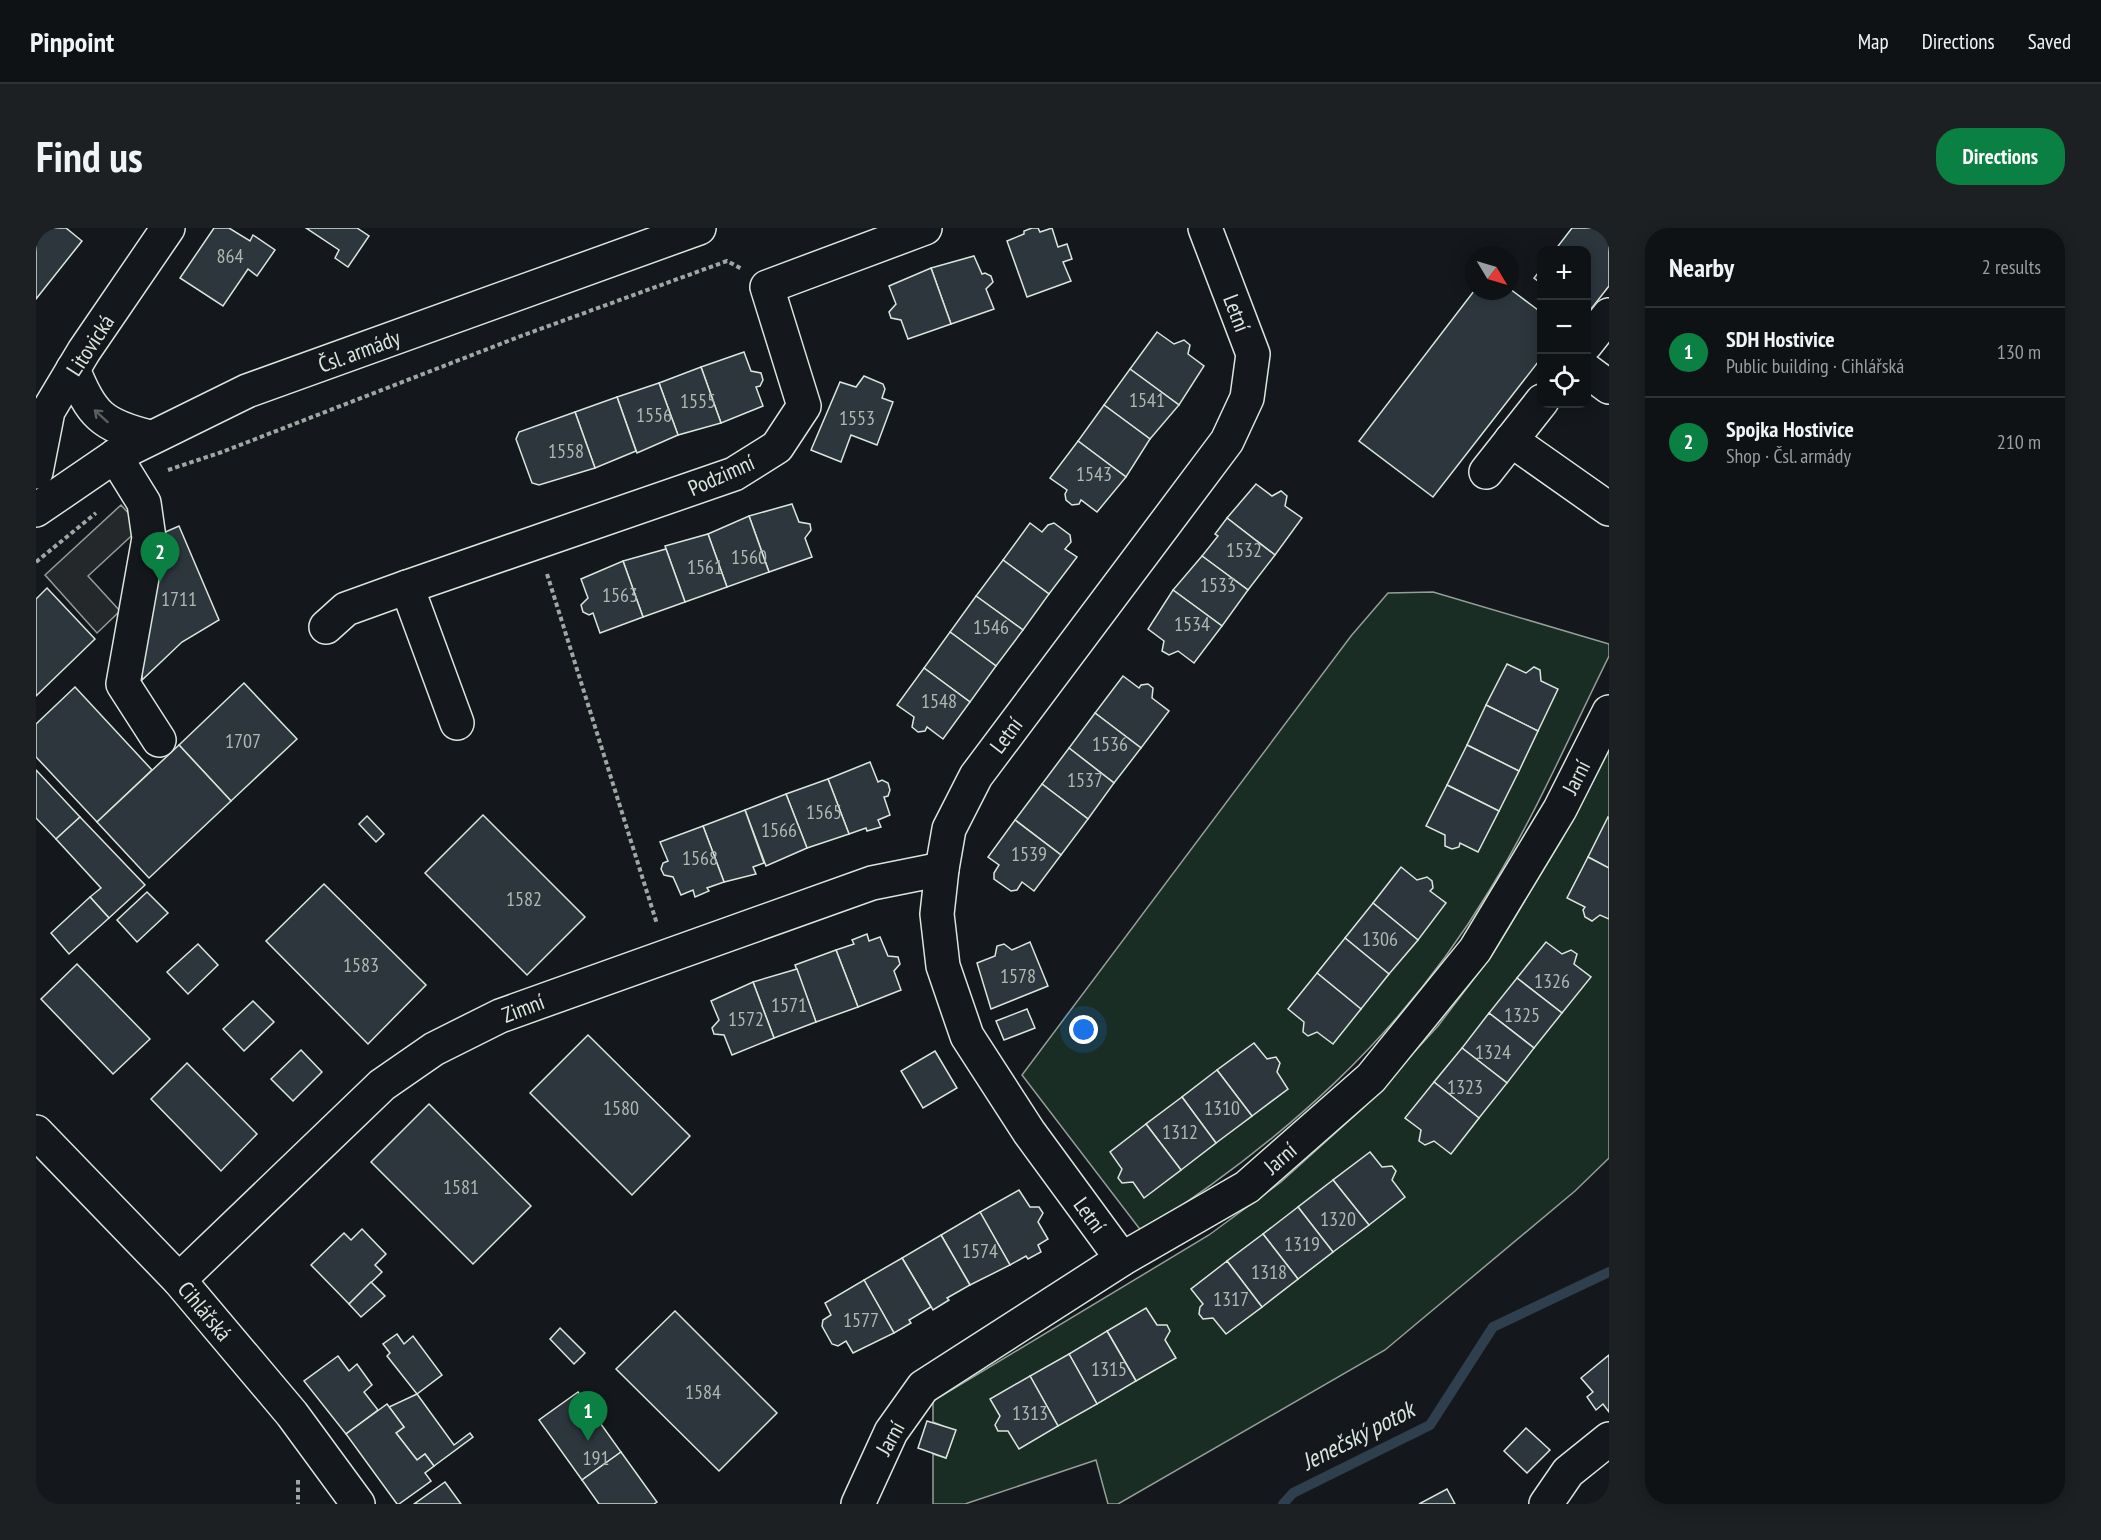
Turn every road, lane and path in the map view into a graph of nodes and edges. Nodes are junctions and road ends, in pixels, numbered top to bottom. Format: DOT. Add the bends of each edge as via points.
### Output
graph roads {
  1 [pos="168,228"];
  2 [pos="699,228"];
  3 [pos="925,228"];
  4 [pos="1205,228"];
  5 [pos="767,287"];
  6 [pos="1609,315"];
  7 [pos="1591,339"];
  8 [pos="73,369"];
  9 [pos="1591,373"];
  10 [pos="1609,387"];
  11 [pos="1537,407"];
  12 [pos="42,418"];
  13 [pos="150,437"];
  14 [pos="1511,440"];
  15 [pos="115,456"];
  16 [pos="36,472"];
  17 [pos="1486,472"];
  18 [pos="133,484"];
  19 [pos="1609,509"];
  20 [pos="36,510"];
  21 [pos="538,543"];
  22 [pos="36,562"];
  23 [pos="407,587"];
  24 [pos="326,627"];
  25 [pos="1609,712"];
  26 [pos="457,723"];
  27 [pos="159,740"];
  28 [pos="942,869"];
  29 [pos="667,957"];
  30 [pos="36,1132"];
  31 [pos="1122,1259"];
  32 [pos="179,1280"];
  33 [pos="1609,1439"];
  34 [pos="357,1504"];
  35 [pos="858,1504"];
  36 [pos="1546,1504"];
  1 -- 8 [label="street, Litovická"];
  2 -- 13 [label="street, Čsl. armády" via="247,392"];
  3 -- 5 [label="street"];
  4 -- 28 [label="street, Letní" via="1253,354 1247,398 1227,441 976,776 949,829"];
  5 -- 18 [label="path" via="727,261"];
  5 -- 21 [label="street, Podzimní" via="804,406 777,447 734,474"];
  6 -- 7 [label="street"];
  8 -- 12 [label="street, Litovická"];
  13 -- 8 [label="street, one-way" via="123,430 100,418 85,398"];
  9 -- 10 [label="street"];
  11 -- 14 [label="street"];
  12 -- 16 [label="street, Litovická"];
  13 -- 15 [label="street, Čsl. armády"];
  14 -- 17 [label="street"];
  14 -- 19 [label="street"];
  15 -- 18 [label="street"];
  15 -- 20 [label="street, Čsl. armády"];
  18 -- 22 [label="path"];
  18 -- 27 [label="street" via="144,503 149,538 123,684"];
  21 -- 23 [label="street, Podzimní"];
  21 -- 29 [label="path"];
  23 -- 24 [label="street, Podzimní" via="346,609"];
  23 -- 26 [label="street"];
  25 -- 31 [label="street, Jarní" via="1560,809 1475,950 1371,1078 1247,1187"];
  28 -- 29 [label="street, Zimní" via="872,883"];
  28 -- 31 [label="street, Letní" via="937,914 943,966 967,1036 1029,1132"];
  29 -- 32 [label="street, Zimní" via="500,1016 434,1049 382,1084"];
  30 -- 32 [label="street, Cihlářská"];
  31 -- 35 [label="street, Jarní" via="923,1387 891,1432"];
  32 -- 34 [label="street, Cihlářská" via="292,1414"];
  33 -- 36 [label="street" via="1568,1472"];
}
